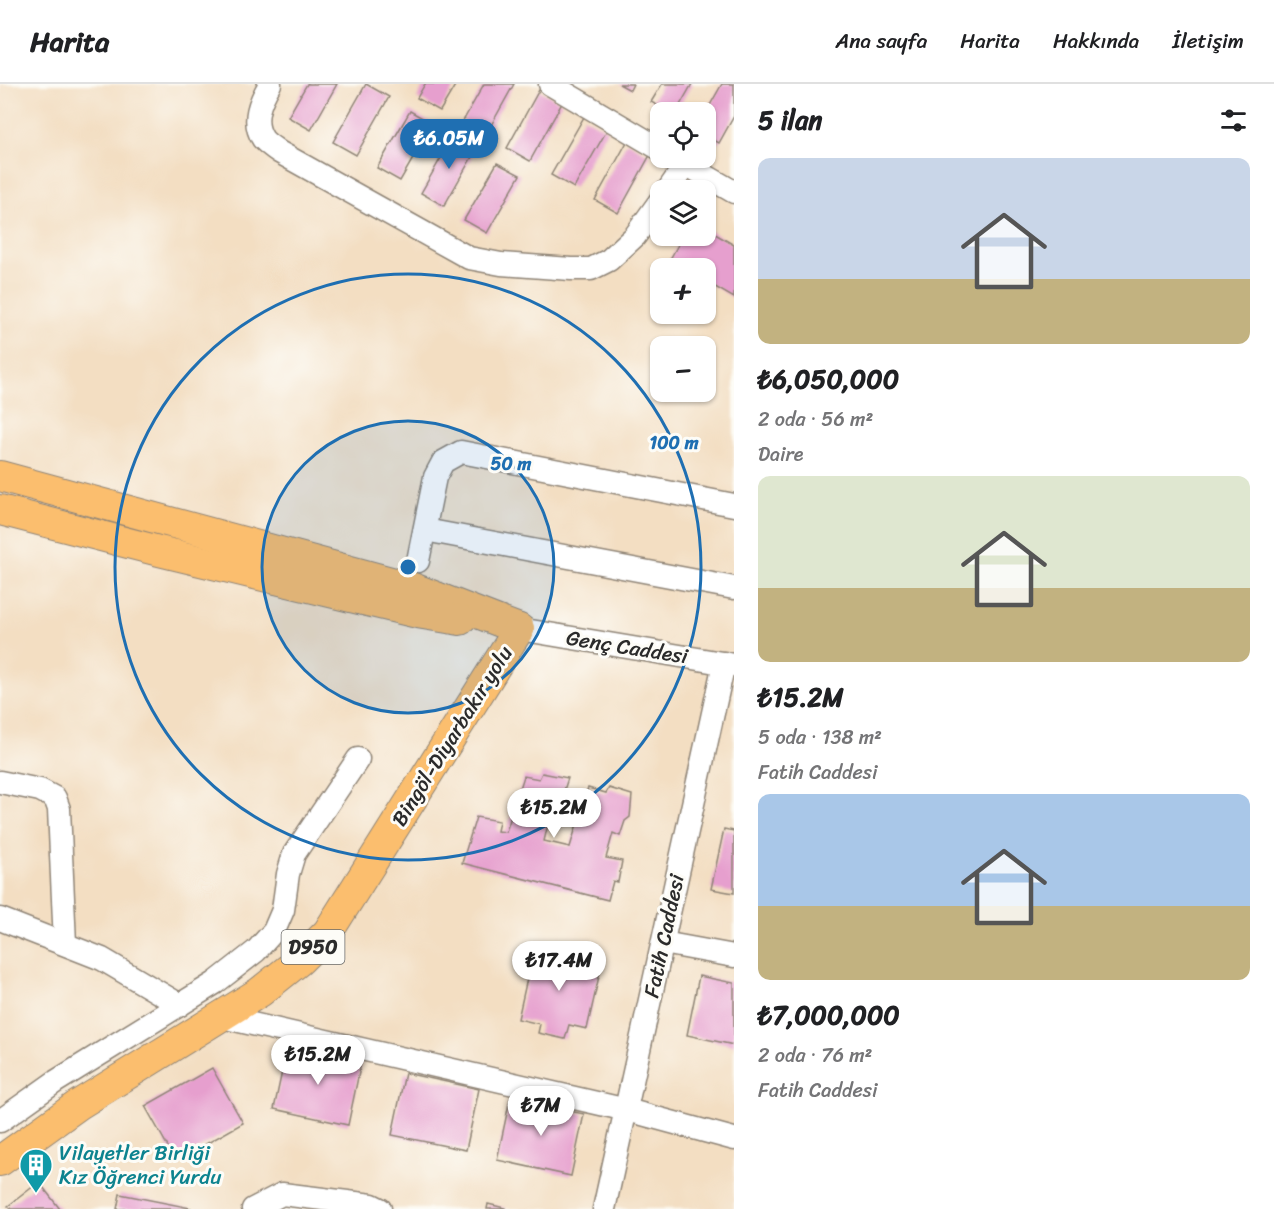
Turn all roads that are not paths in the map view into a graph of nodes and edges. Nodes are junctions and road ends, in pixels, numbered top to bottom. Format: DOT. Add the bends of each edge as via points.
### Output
graph roads {
  1 [pos="270,84"];
  2 [pos="550,84"];
  3 [pos="650,142"];
  4 [pos="693,168"];
  5 [pos="734,192"];
  6 [pos="650,215"];
  7 [pos="0,476"];
  8 [pos="734,505"];
  9 [pos="0,510"];
  10 [pos="424,530"];
  11 [pos="418,561"];
  12 [pos="734,588"];
  13 [pos="519,629"];
  14 [pos="729,664"];
  15 [pos="358,759"];
  16 [pos="0,782"];
  17 [pos="0,919"];
  18 [pos="663,943"];
  19 [pos="65,945"];
  20 [pos="734,956"];
  21 [pos="180,1005"];
  22 [pos="222,1017"];
  23 [pos="627,1110"];
  24 [pos="0,1121"];
  25 [pos="734,1139"];
  26 [pos="0,1161"];
  27 [pos="253,1209"];
  28 [pos="380,1209"];
  29 [pos="604,1209"];
  1 -- 6 [label="street" via="257,116 264,140 469,258 501,264 591,268 609,260 635,236"];
  2 -- 3 [label="street"];
  4 -- 5 [label="street"];
  7 -- 13 [label="main road, Bingöl-Diyarbakır yolu" via="413,588"];
  8 -- 10 [label="street" via="461,452 443,462 435,477"];
  9 -- 13 [label="main road" via="417,613"];
  10 -- 11 [label="street"];
  10 -- 12 [label="street"];
  13 -- 14 [label="street, Genç Caddesi"];
  13 -- 22 [label="main road, Bingöl-Diyarbakır yolu / D950" via="328,932 268,986"];
  14 -- 18 [label="street, Fatih Caddesi"];
  15 -- 21 [label="street" via="294,854 283,910 274,932 215,983"];
  16 -- 19 [label="street" via="40,790 55,798 59,808"];
  17 -- 19 [label="street"];
  18 -- 20 [label="street"];
  18 -- 23 [label="street, Fatih Caddesi"];
  19 -- 21 [label="street" via="102,959"];
  21 -- 24 [label="street"];
  22 -- 23 [label="street"];
  22 -- 26 [label="main road, Bingöl-Diyarbakır yolu / D950" via="78,1105"];
  23 -- 25 [label="street"];
  23 -- 29 [label="street, Fatih Caddesi"];
  27 -- 28 [label="street" via="282,1194"];
}
